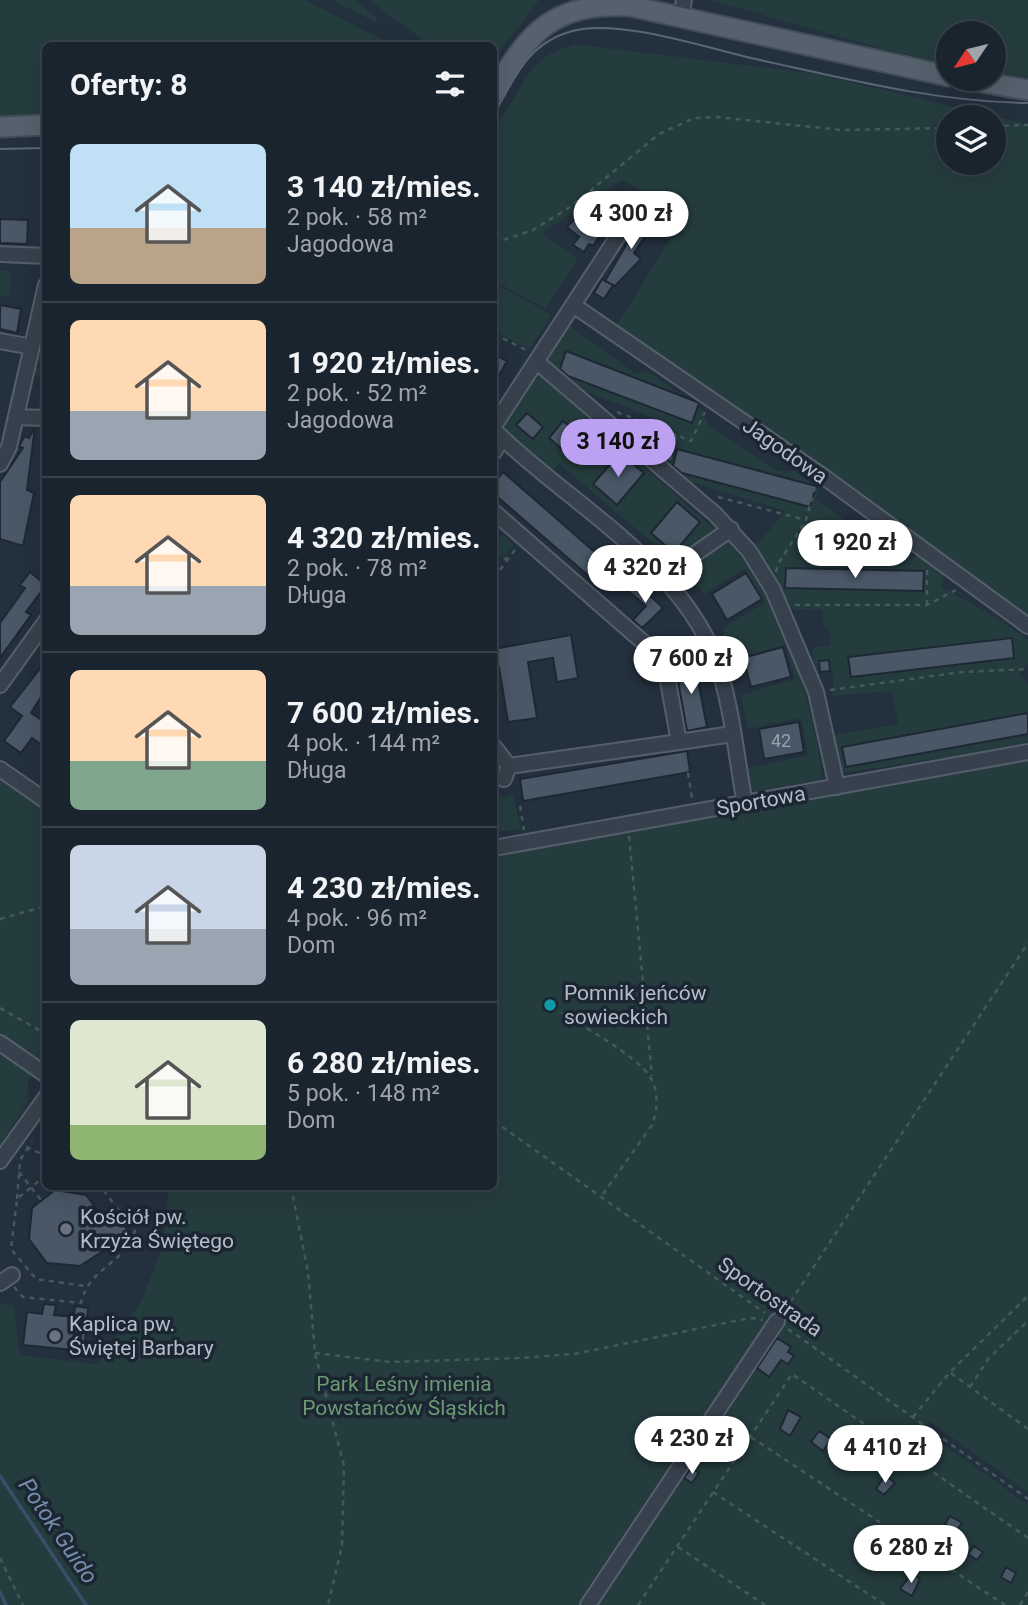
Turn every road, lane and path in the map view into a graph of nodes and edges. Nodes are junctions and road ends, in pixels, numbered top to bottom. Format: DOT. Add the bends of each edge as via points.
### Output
graph roads {
  1 [pos="683,8"];
  2 [pos="936,73"];
  3 [pos="1006,86"];
  4 [pos="497,88"];
  5 [pos="1028,90"];
  6 [pos="42,125"];
  7 [pos="1028,125"];
  8 [pos="1006,126"];
  9 [pos="0,127"];
  10 [pos="936,128"];
  11 [pos="633,213"];
  12 [pos="497,242"];
  13 [pos="0,254"];
  14 [pos="42,254"];
  15 [pos="42,303"];
  16 [pos="573,305"];
  17 [pos="497,336"];
  18 [pos="0,341"];
  19 [pos="32,347"];
  20 [pos="538,360"];
  21 [pos="711,400"];
  22 [pos="614,411"];
  23 [pos="17,417"];
  24 [pos="42,418"];
  25 [pos="497,429"];
  26 [pos="497,432"];
  27 [pos="6,433"];
  28 [pos="676,435"];
  29 [pos="0,464"];
  30 [pos="818,473"];
  31 [pos="667,474"];
  32 [pos="708,495"];
  33 [pos="497,515"];
  34 [pos="806,520"];
  35 [pos="731,529"];
  36 [pos="524,538"];
  37 [pos="932,556"];
  38 [pos="508,558"];
  39 [pos="497,561"];
  40 [pos="497,574"];
  41 [pos="663,576"];
  42 [pos="967,582"];
  43 [pos="773,590"];
  44 [pos="927,605"];
  45 [pos="781,606"];
  46 [pos="1028,626"];
  47 [pos="42,627"];
  48 [pos="1028,669"];
  49 [pos="0,685"];
  50 [pos="816,692"];
  51 [pos="732,734"];
  52 [pos="681,741"];
  53 [pos="1028,752"];
  54 [pos="497,753"];
  55 [pos="0,769"];
  56 [pos="837,787"];
  57 [pos="42,798"];
  58 [pos="692,801"];
  59 [pos="745,804"];
  60 [pos="520,806"];
  61 [pos="524,830"];
  62 [pos="629,831"];
  63 [pos="497,847"];
  64 [pos="42,907"];
  65 [pos="0,919"];
  66 [pos="1028,943"];
  67 [pos="553,1007"];
  68 [pos="0,1008"];
  69 [pos="42,1032"];
  70 [pos="0,1042"];
  71 [pos="42,1072"];
  72 [pos="652,1080"];
  73 [pos="42,1102"];
  74 [pos="497,1123"];
  75 [pos="34,1139"];
  76 [pos="13,1141"];
  77 [pos="28,1148"];
  78 [pos="42,1154"];
  79 [pos="0,1161"];
  80 [pos="19,1172"];
  81 [pos="42,1178"];
  82 [pos="103,1190"];
  83 [pos="291,1190"];
  84 [pos="601,1196"];
  85 [pos="17,1199"];
  86 [pos="41,1200"];
  87 [pos="7,1279"];
  88 [pos="85,1286"];
  89 [pos="1028,1296"];
  90 [pos="777,1321"];
  91 [pos="1028,1321"];
  92 [pos="316,1353"];
  93 [pos="950,1372"];
  94 [pos="970,1387"];
  95 [pos="913,1417"];
  96 [pos="1028,1429"];
  97 [pos="750,1436"];
  98 [pos="713,1492"];
  99 [pos="1028,1499"];
  100 [pos="1028,1538"];
  101 [pos="677,1546"];
  102 [pos="0,1558"];
  103 [pos="1028,1592"];
  104 [pos="639,1603"];
  105 [pos="23,1605"];
  106 [pos="328,1605"];
  107 [pos="588,1605"];
  108 [pos="645,1605"];
  109 [pos="765,1605"];
  110 [pos="885,1605"];
  111 [pos="1005,1605"];
  112 [pos="1020,1605"];
  1 -- 2 [label="main road"];
  1 -- 4 [label="main road" via="608,5 565,13 529,38"];
  3 -- 5 [label="main road"];
  6 -- 9 [label="main road"];
  7 -- 8 [label="path"];
  10 -- 12 [label="path" via="841,130 694,118 659,134 573,205"];
  11 -- 16 [label="street"];
  13 -- 14 [label="street"];
  15 -- 19 [label="street"];
  16 -- 20 [label="street"];
  16 -- 21 [label="street, Jagodowa"];
  17 -- 20 [label="path"];
  18 -- 19 [label="street"];
  19 -- 23 [label="street"];
  20 -- 25 [label="street"];
  20 -- 31 [label="street"];
  21 -- 28 [label="path" via="691,441"];
  21 -- 30 [label="street, Jagodowa"];
  22 -- 28 [label="path"];
  23 -- 24 [label="street"];
  23 -- 27 [label="street"];
  26 -- 41 [label="street"];
  27 -- 29 [label="street"];
  28 -- 31 [label="path"];
  30 -- 34 [label="path"];
  30 -- 37 [label="street, Jagodowa"];
  31 -- 35 [label="street"];
  32 -- 34 [label="path"];
  33 -- 36 [label="street"];
  34 -- 43 [label="path" via="778,564"];
  35 -- 41 [label="street"];
  35 -- 43 [label="street"];
  36 -- 38 [label="path"];
  36 -- 52 [label="street" via="659,656 665,665"];
  37 -- 42 [label="street, Jagodowa"];
  37 -- 44 [label="path"];
  38 -- 39 [label="path"];
  38 -- 40 [label="path"];
  41 -- 51 [label="street" via="692,611 709,644 721,676"];
  42 -- 44 [label="path"];
  42 -- 46 [label="street, Jagodowa"];
  43 -- 45 [label="street"];
  44 -- 45 [label="path"];
  45 -- 50 [label="street"];
  47 -- 49 [label="street"];
  48 -- 50 [label="path" via="962,672"];
  50 -- 56 [label="street"];
  51 -- 52 [label="street"];
  51 -- 59 [label="street"];
  52 -- 54 [label="street" via="506,773"];
  52 -- 58 [label="path"];
  53 -- 56 [label="street, Sportowa"];
  55 -- 57 [label="street"];
  56 -- 59 [label="street, Sportowa"];
  59 -- 63 [label="street, Sportowa"];
  60 -- 61 [label="path"];
  62 -- 72 [label="path"];
  64 -- 65 [label="path"];
  66 -- 90 [label="path"];
  67 -- 72 [label="path" via="638,1063"];
  68 -- 69 [label="path"];
  70 -- 71 [label="street"];
  72 -- 84 [label="path" via="657,1112 652,1125"];
  73 -- 76 [label="street"];
  74 -- 84 [label="path, Sportostrada"];
  75 -- 77 [label="path"];
  76 -- 77 [label="path"];
  76 -- 79 [label="street"];
  77 -- 78 [label="path"];
  77 -- 80 [label="path"];
  80 -- 85 [label="path"];
  80 -- 86 [label="path"];
  81 -- 85 [label="path"];
  82 -- 88 [label="path" via="135,1231 131,1244"];
  83 -- 92 [label="path" via="309,1272"];
  84 -- 90 [label="path, Sportostrada"];
  85 -- 88 [label="path" via="11,1249 36,1279"];
  87 -- 88 [label="path" via="23,1297 81,1303"];
  89 -- 93 [label="path"];
  90 -- 92 [label="path" via="750,1318 574,1354 520,1359 390,1362"];
  90 -- 95 [label="path, Sportostrada"];
  90 -- 107 [label="street"];
  91 -- 94 [label="path" via="989,1358"];
  92 -- 106 [label="path" via="344,1466 342,1546"];
  93 -- 94 [label="path"];
  93 -- 95 [label="path"];
  94 -- 96 [label="path"];
  95 -- 99 [label="path, Sportostrada"];
  97 -- 98 [label="path"];
  97 -- 100 [label="path" via="792,1374"];
  97 -- 111 [label="path"];
  98 -- 101 [label="path"];
  98 -- 110 [label="path"];
  101 -- 104 [label="path"];
  101 -- 109 [label="path"];
  102 -- 105 [label="path"];
  103 -- 112 [label="path"];
  104 -- 108 [label="path"];
}
